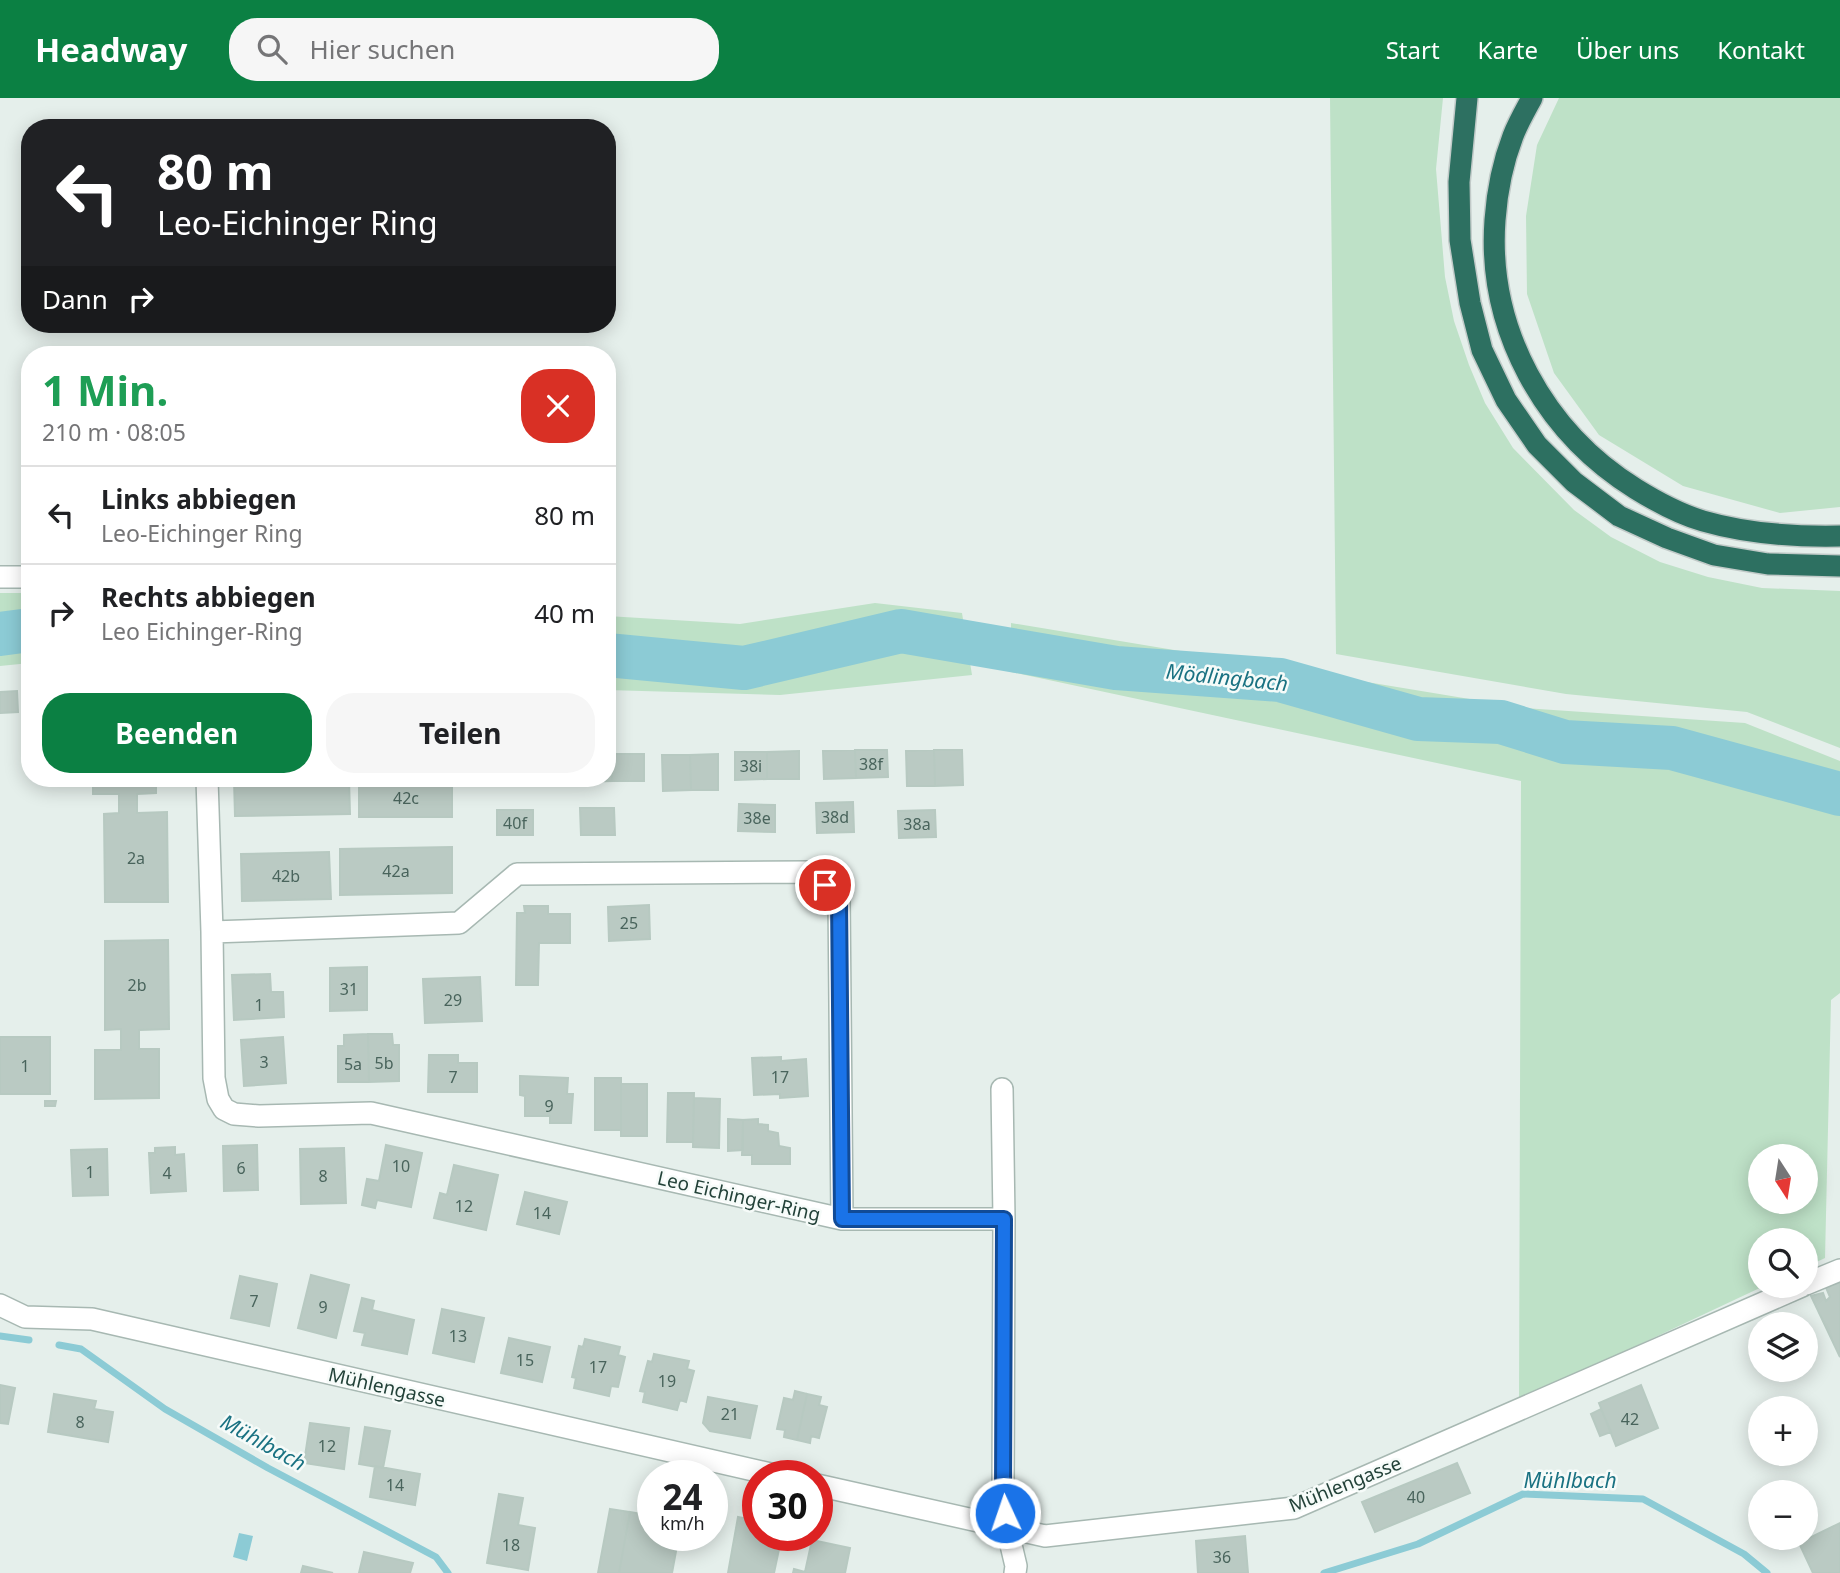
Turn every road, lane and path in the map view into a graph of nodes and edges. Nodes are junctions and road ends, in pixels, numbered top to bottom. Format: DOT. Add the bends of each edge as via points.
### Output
graph roads {
  1 [pos="1466,98"];
  2 [pos="1532,98"];
  3 [pos="1840,536"];
  4 [pos="1840,566"];
  5 [pos="0,577"];
  6 [pos="21,577"];
  7 [pos="207,787"];
  8 [pos="212,932"];
  9 [pos="1002,1089"];
  10 [pos="842,1219"];
  11 [pos="1004,1219"];
  12 [pos="1840,1270"];
  13 [pos="1818,1279"];
  14 [pos="1774,1298"];
  15 [pos="0,1305"];
  16 [pos="742,1467"];
  17 [pos="833,1489"];
  18 [pos="1007,1528"];
  19 [pos="1015,1573"];
  1 -- 4 [label="highway" via="1460,240 1470,303 1482,350 1506,400 1537,445 1574,482 1619,516 1667,538 1714,555 1769,564"];
  2 -- 3 [label="highway" via="1513,137 1501,178 1495,220 1496,271 1519,358 1541,397 1596,462 1658,503 1701,521 1749,532"];
  5 -- 6 [label="street"];
  7 -- 8 [label="street, Leo Eichinger-Ring"];
  8 -- 10 [label="street, Leo Eichinger-Ring" via="214,1078 218,1099 234,1114 371,1113"];
  8 -- 10 [label="street, Leo Eichinger-Ring" via="459,923 517,874 810,872 839,897"];
  9 -- 11 [label="street"];
  10 -- 11 [label="street"];
  11 -- 18 [label="street" via="1003,1497"];
  12 -- 13 [label="street, Mühlengasse"];
  14 -- 18 [label="street, Mühlengasse" via="1294,1508 1045,1536"];
  15 -- 16 [label="street, Mühlengasse" via="25,1317 92,1319"];
  17 -- 18 [label="street, Mühlengasse"];
  18 -- 19 [label="street"];
}
